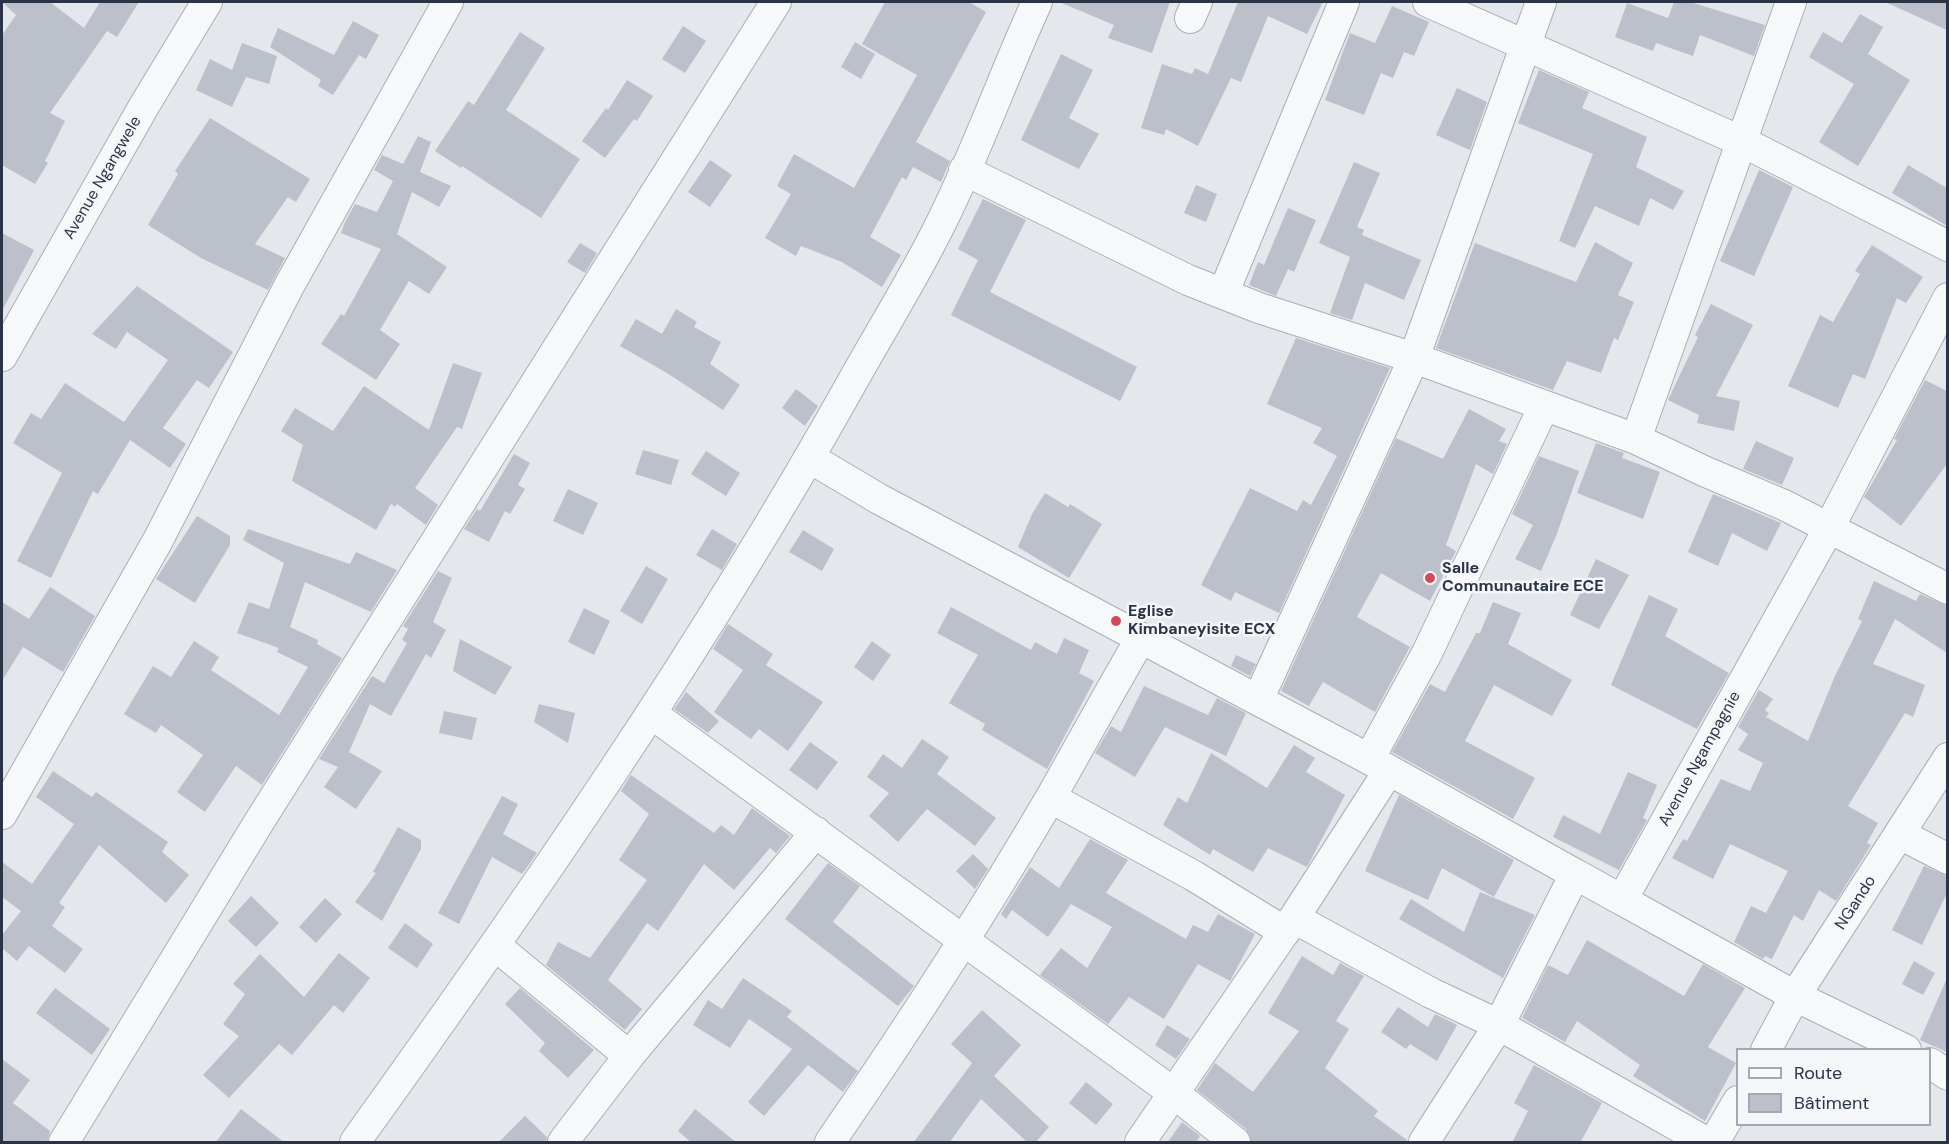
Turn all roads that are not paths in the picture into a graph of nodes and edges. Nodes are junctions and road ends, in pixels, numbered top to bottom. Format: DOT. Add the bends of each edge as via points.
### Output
graph roads {
  1 [pos="207,2"];
  2 [pos="448,2"];
  3 [pos="776,2"];
  4 [pos="1037,2"];
  5 [pos="1344,2"];
  6 [pos="1428,2"];
  7 [pos="1541,2"];
  8 [pos="1791,2"];
  9 [pos="1525,44"];
  10 [pos="1743,142"];
  11 [pos="964,170"];
  12 [pos="1947,246"];
  13 [pos="1224,294"];
  14 [pos="1947,298"];
  15 [pos="2,356"];
  16 [pos="1414,358"];
  17 [pos="1544,406"];
  18 [pos="1636,439"];
  19 [pos="810,458"];
  20 [pos="1829,528"];
  21 [pos="1947,589"];
  22 [pos="1141,638"];
  23 [pos="1258,700"];
  24 [pos="652,714"];
  25 [pos="1947,758"];
  26 [pos="1379,765"];
  27 [pos="1051,798"];
  28 [pos="2,814"];
  29 [pos="816,832"];
  30 [pos="1900,834"];
  31 [pos="1947,859"];
  32 [pos="1575,874"];
  33 [pos="1622,900"];
  34 [pos="1289,925"];
  35 [pos="963,939"];
  36 [pos="496,946"];
  37 [pos="1795,996"];
  38 [pos="1499,1025"];
  39 [pos="1767,1048"];
  40 [pos="1902,1048"];
  41 [pos="629,1056"];
  42 [pos="1931,1065"];
  43 [pos="1947,1075"];
  44 [pos="1175,1094"];
  45 [pos="1736,1103"];
  46 [pos="64,1143"];
  47 [pos="355,1143"];
  48 [pos="564,1143"];
  49 [pos="830,1143"];
  50 [pos="1140,1143"];
  51 [pos="1235,1143"];
  52 [pos="1424,1143"];
  53 [pos="1706,1143"];
  54 [pos="1714,1143"];
  1 -- 15 [label="street, Avenue Ngangwele"];
  2 -- 28 [label="street" via="289,286 157,542"];
  3 -- 46 [label="street" via="266,812"];
  4 -- 11 [label="street"];
  5 -- 13 [label="street"];
  6 -- 9 [label="street"];
  7 -- 9 [label="street"];
  8 -- 10 [label="street"];
  9 -- 10 [label="street"];
  9 -- 16 [label="street"];
  10 -- 12 [label="street"];
  10 -- 18 [label="street"];
  11 -- 13 [label="street"];
  11 -- 19 [label="street" via="941,224"];
  13 -- 16 [label="street"];
  14 -- 20 [label="street, Avenue Ngampagnie"];
  16 -- 17 [label="street"];
  16 -- 23 [label="street"];
  17 -- 18 [label="street"];
  17 -- 26 [label="street" via="1427,653"];
  18 -- 20 [label="street"];
  19 -- 22 [label="street" via="879,499"];
  19 -- 24 [label="street"];
  20 -- 21 [label="street"];
  20 -- 33 [label="street, Avenue Ngampagnie"];
  22 -- 23 [label="street"];
  22 -- 27 [label="street"];
  23 -- 26 [label="street"];
  24 -- 29 [label="street"];
  24 -- 36 [label="street"];
  25 -- 30 [label="street, NGando"];
  26 -- 32 [label="street"];
  26 -- 34 [label="street"];
  27 -- 34 [label="street"];
  27 -- 35 [label="street"];
  29 -- 35 [label="street"];
  29 -- 41 [label="street"];
  30 -- 31 [label="street"];
  30 -- 37 [label="street, NGando"];
  32 -- 33 [label="street"];
  32 -- 38 [label="street"];
  33 -- 37 [label="street"];
  34 -- 38 [label="street"];
  34 -- 44 [label="street"];
  35 -- 44 [label="street"];
  35 -- 49 [label="street"];
  36 -- 41 [label="street"];
  36 -- 47 [label="street"];
  37 -- 39 [label="street, NGando"];
  37 -- 40 [label="street"];
  38 -- 52 [label="street"];
  38 -- 53 [label="street"];
  41 -- 48 [label="street"];
  42 -- 43 [label="street"];
  44 -- 50 [label="street"];
  44 -- 51 [label="street"];
  45 -- 54 [label="street"];
}
